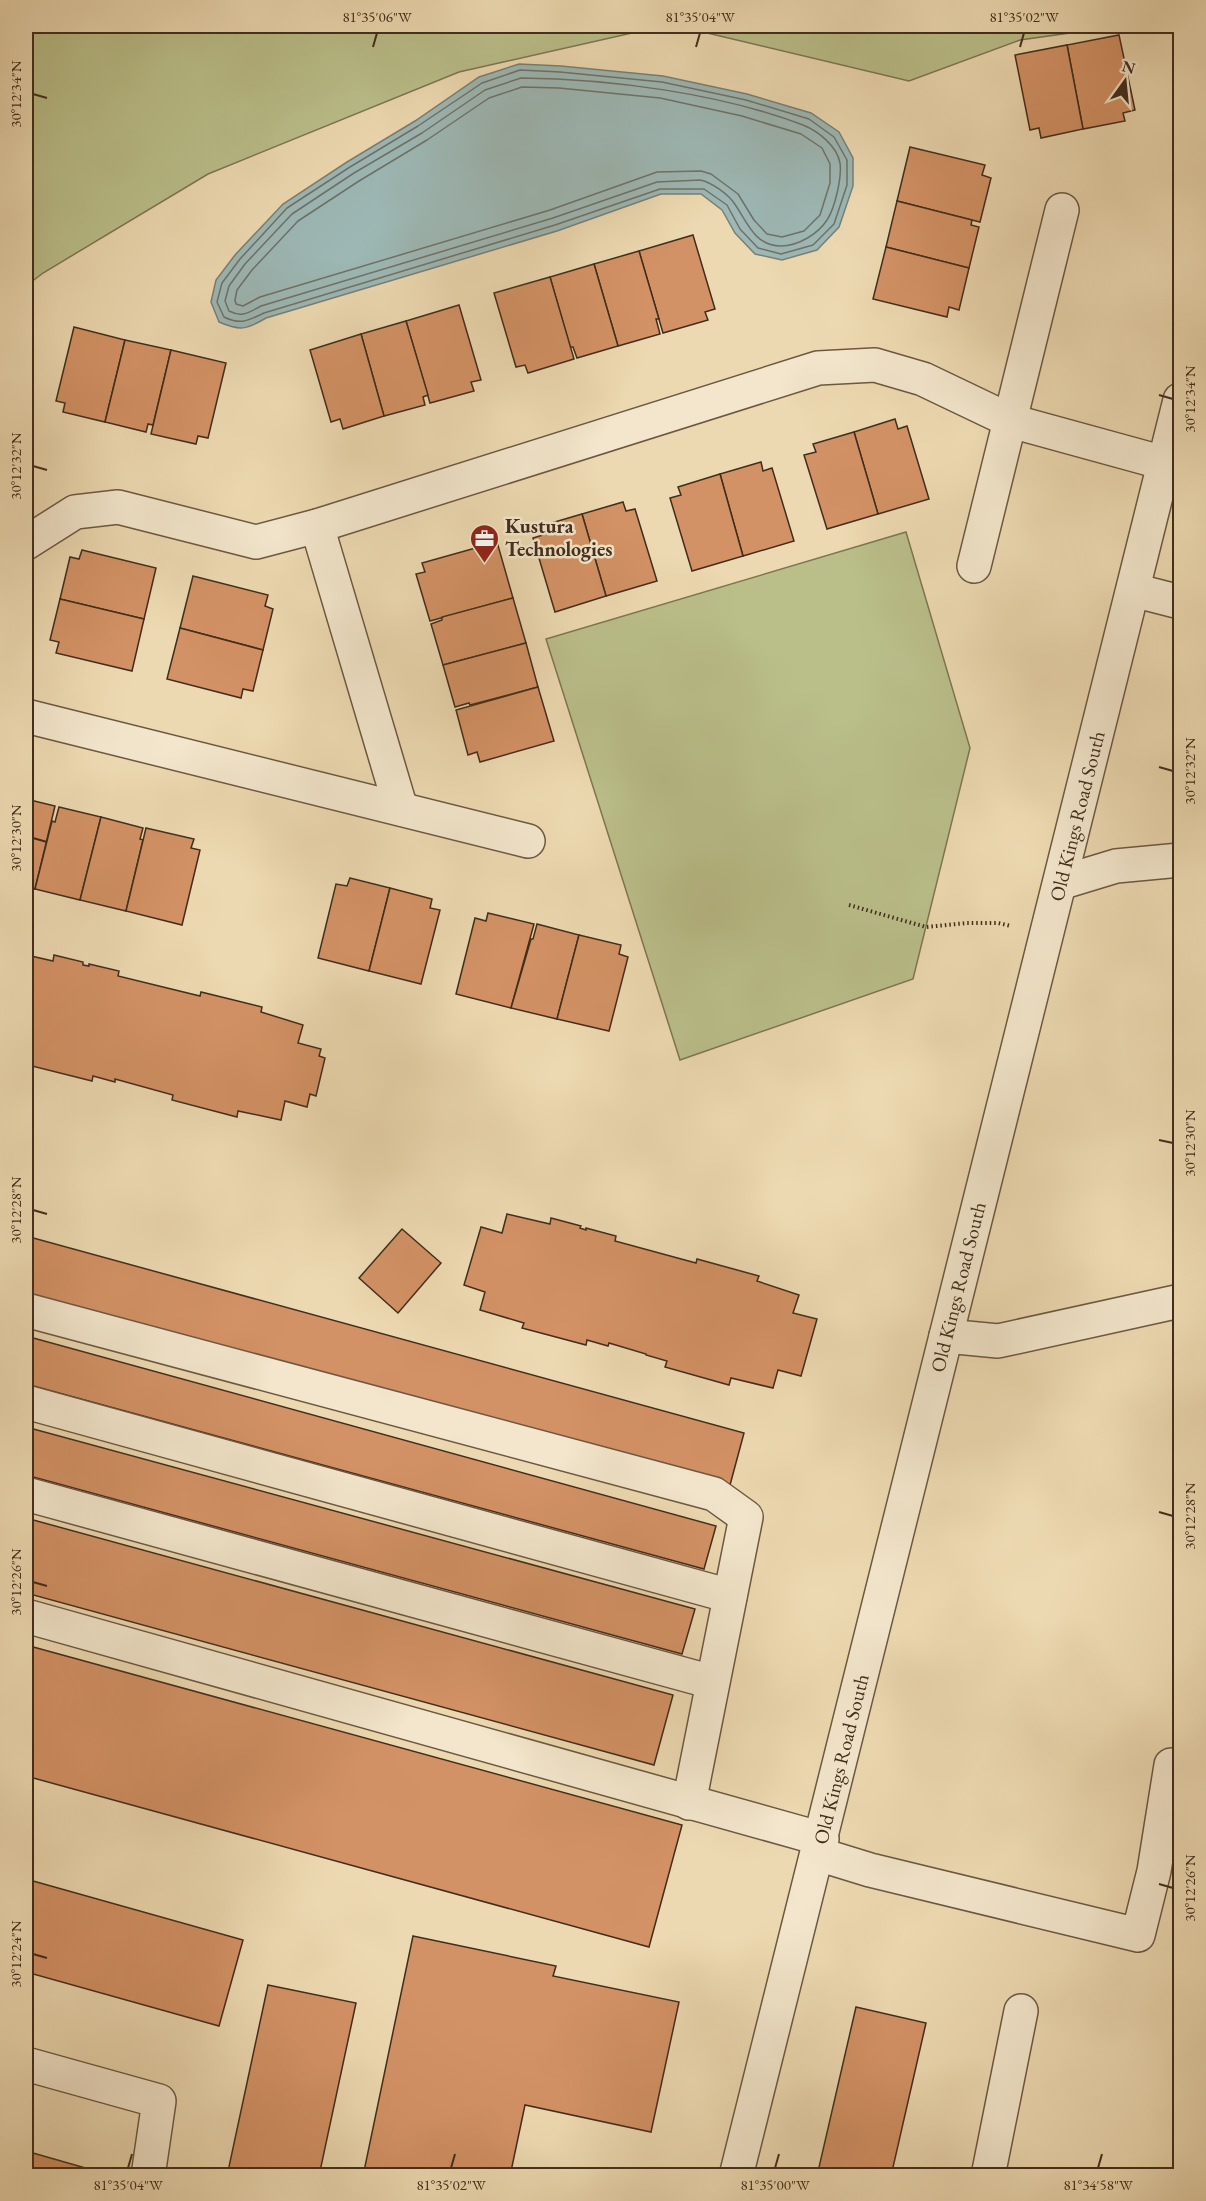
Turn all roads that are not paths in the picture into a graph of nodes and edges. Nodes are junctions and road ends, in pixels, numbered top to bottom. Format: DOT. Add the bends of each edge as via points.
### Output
graph roads {
  1 [pos="1062,210"];
  2 [pos="1180,400"];
  3 [pos="1011,421"];
  4 [pos="1164,463"];
  5 [pos="317,526"];
  6 [pos="26,543"];
  7 [pos="974,566"];
  8 [pos="1133,590"];
  9 [pos="1180,602"];
  10 [pos="26,716"];
  11 [pos="400,809"];
  12 [pos="528,841"];
  13 [pos="1180,860"];
  14 [pos="1060,883"];
  15 [pos="1180,1301"];
  16 [pos="26,1310"];
  17 [pos="946,1336"];
  18 [pos="26,1402"];
  19 [pos="26,1494"];
  20 [pos="730,1596"];
  21 [pos="26,1616"];
  22 [pos="712,1682"];
  23 [pos="1171,1765"];
  24 [pos="689,1803"];
  25 [pos="820,1847"];
  26 [pos="1021,2011"];
  27 [pos="26,2064"];
  28 [pos="148,2175"];
  29 [pos="736,2175"];
  30 [pos="988,2175"];
  1 -- 3 [label="street"];
  2 -- 4 [label="street, Old Kings Road South"];
  3 -- 4 [label="street"];
  3 -- 5 [label="street" via="923,379 874,365 818,368"];
  3 -- 7 [label="street"];
  4 -- 8 [label="street, Old Kings Road South"];
  5 -- 6 [label="street" via="256,542 118,507 75,512"];
  5 -- 11 [label="street"];
  8 -- 9 [label="street"];
  8 -- 14 [label="street, Old Kings Road South"];
  10 -- 11 [label="street"];
  11 -- 12 [label="street"];
  13 -- 14 [label="street" via="1116,866"];
  14 -- 17 [label="street, Old Kings Road South"];
  15 -- 17 [label="street" via="998,1341"];
  16 -- 20 [label="street" via="714,1494 746,1517"];
  17 -- 25 [label="street, Old Kings Road South"];
  18 -- 20 [label="street"];
  19 -- 22 [label="street"];
  20 -- 22 [label="street"];
  21 -- 24 [label="street"];
  22 -- 24 [label="street"];
  23 -- 25 [label="street" via="1154,1871 1138,1935 870,1870"];
  24 -- 25 [label="street"];
  25 -- 29 [label="street, Old Kings Road South"];
  26 -- 30 [label="street"];
  27 -- 28 [label="street" via="159,2101"];
}
